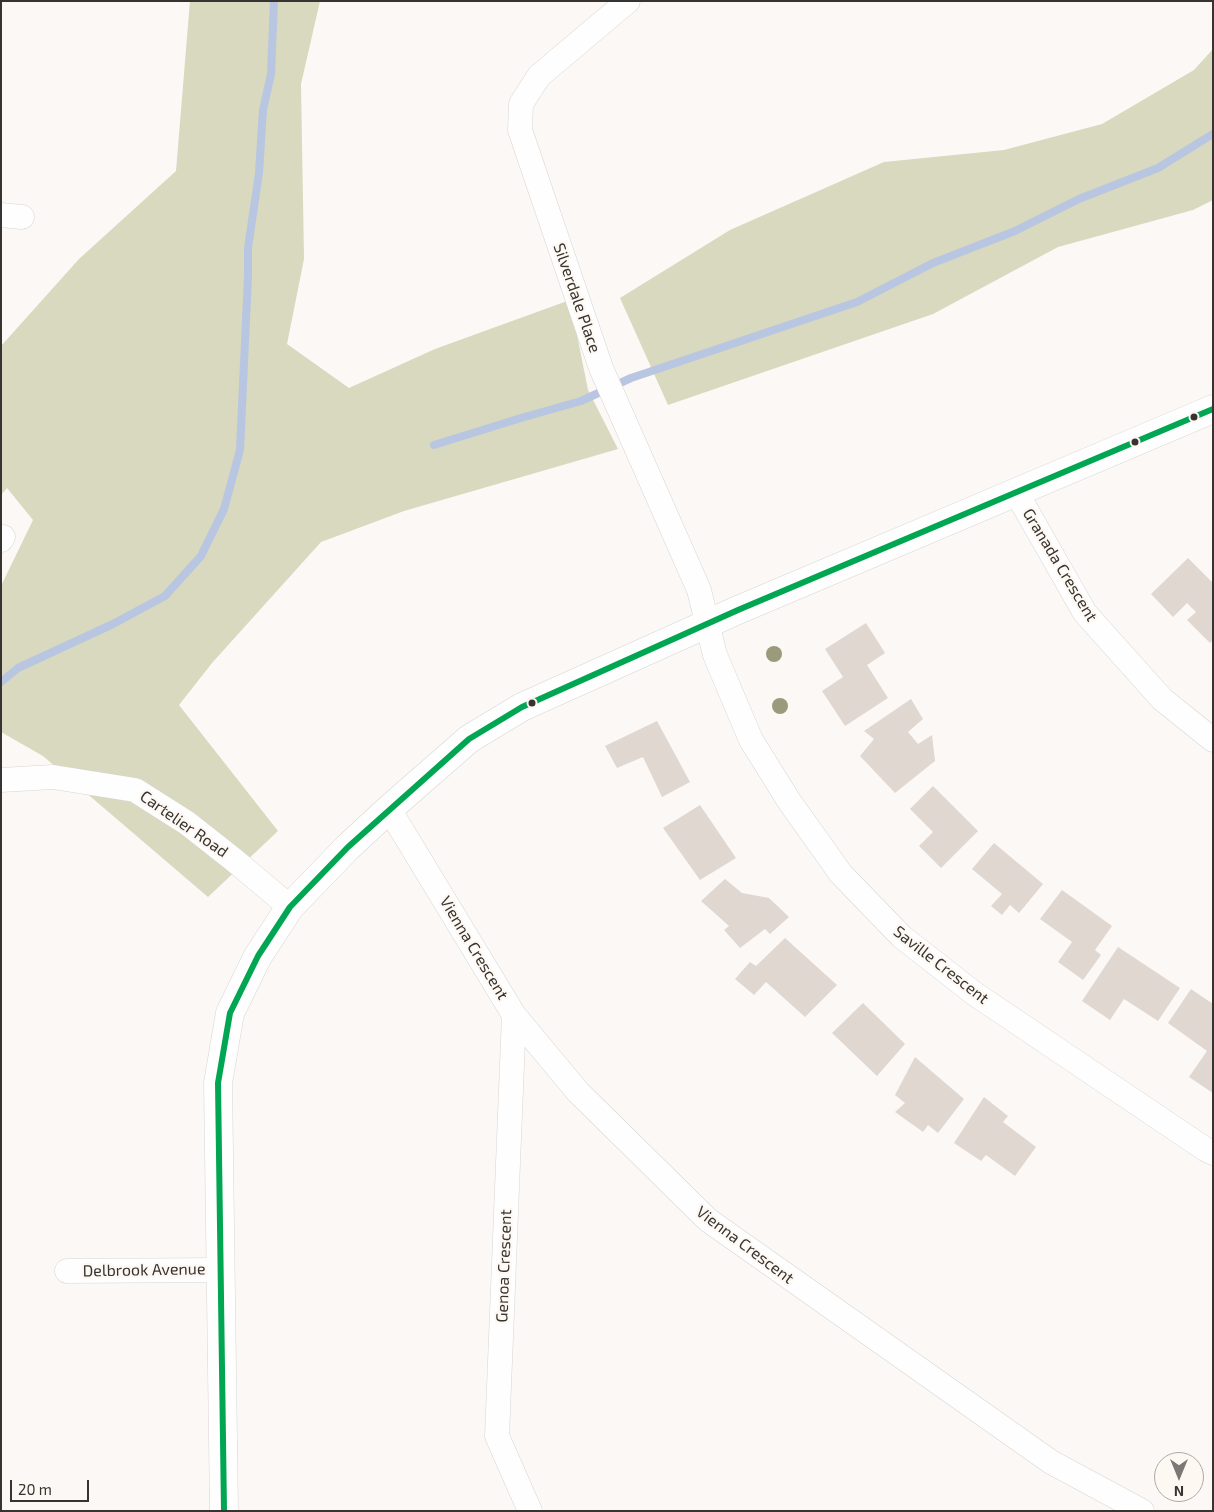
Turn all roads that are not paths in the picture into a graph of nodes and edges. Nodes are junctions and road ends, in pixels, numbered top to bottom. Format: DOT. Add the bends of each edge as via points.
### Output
graph roads {
  1 [pos="628,1"];
  2 [pos="1213,409"];
  3 [pos="1016,492"];
  4 [pos="707,625"];
  5 [pos="1213,740"];
  6 [pos="1,780"];
  7 [pos="389,808"];
  8 [pos="290,907"];
  9 [pos="514,1015"];
  10 [pos="1213,1153"];
  11 [pos="220,1270"];
  12 [pos="67,1271"];
  13 [pos="224,1511"];
  14 [pos="530,1511"];
  15 [pos="1142,1511"];
  1 -- 4 [label="street, Silverdale Place" via="539,76 521,104 520,130 601,368 699,590"];
  2 -- 3 [label="street, Delbrook Avenue"];
  3 -- 4 [label="street, Delbrook Avenue"];
  3 -- 5 [label="street, Granada Crescent" via="1086,613 1162,699"];
  4 -- 7 [label="street, Delbrook Avenue" via="522,707 469,739"];
  4 -- 10 [label="street, Saville Crescent" via="715,655 751,740 789,802 841,874 902,937 975,994"];
  6 -- 8 [label="street, Cartelier Road" via="54,777 135,790 187,823"];
  7 -- 8 [label="street, Delbrook Avenue"];
  7 -- 9 [label="street, Vienna Crescent"];
  8 -- 11 [label="street, Delbrook Avenue" via="258,956 230,1013 218,1083"];
  9 -- 14 [label="street, Genoa Crescent" via="497,1436"];
  9 -- 15 [label="street, Vienna Crescent" via="578,1092 708,1220 1051,1462"];
  11 -- 12 [label="street, Delbrook Avenue"];
  11 -- 13 [label="street, Delbrook Avenue"];
}
